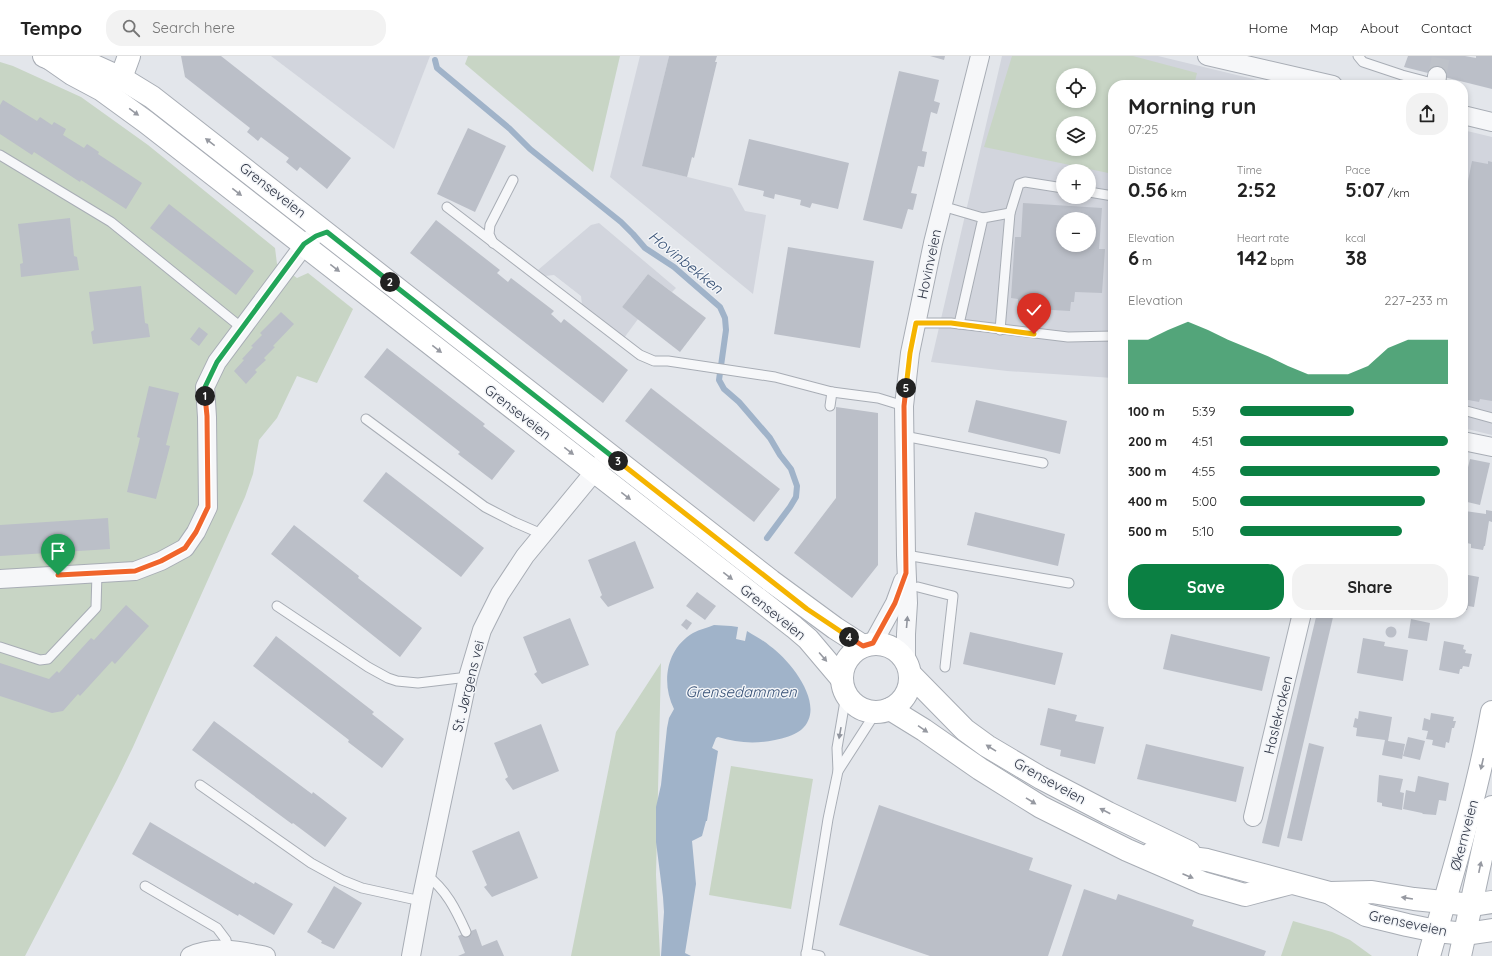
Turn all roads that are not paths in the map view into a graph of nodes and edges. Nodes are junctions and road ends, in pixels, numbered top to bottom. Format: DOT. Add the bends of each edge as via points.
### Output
graph roads {
  1 [pos="129,56"];
  2 [pos="980,56"];
  3 [pos="1207,56"];
  4 [pos="1358,56"];
  5 [pos="46,57"];
  6 [pos="98,61"];
  7 [pos="121,78"];
  8 [pos="1311,80"];
  9 [pos="1430,80"];
  10 [pos="102,90"];
  11 [pos="1468,116"];
  12 [pos="1492,122"];
  13 [pos="0,155"];
  14 [pos="513,180"];
  15 [pos="1056,187"];
  16 [pos="1096,193"];
  17 [pos="1108,195"];
  18 [pos="942,206"];
  19 [pos="447,207"];
  20 [pos="1010,213"];
  21 [pos="983,218"];
  22 [pos="327,232"];
  23 [pos="304,244"];
  24 [pos="493,244"];
  25 [pos="916,323"];
  26 [pos="959,324"];
  27 [pos="242,328"];
  28 [pos="1000,330"];
  29 [pos="1108,336"];
  30 [pos="832,392"];
  31 [pos="830,406"];
  32 [pos="904,406"];
  33 [pos="1468,411"];
  34 [pos="1492,418"];
  35 [pos="366,419"];
  36 [pos="904,436"];
  37 [pos="1468,442"];
  38 [pos="1492,447"];
  39 [pos="609,454"];
  40 [pos="1043,463"];
  41 [pos="595,472"];
  42 [pos="544,534"];
  43 [pos="906,564"];
  44 [pos="97,573"];
  45 [pos="0,579"];
  46 [pos="1069,583"];
  47 [pos="918,587"];
  48 [pos="277,606"];
  49 [pos="1301,618"];
  50 [pos="868,644"];
  51 [pos="0,646"];
  52 [pos="945,667"];
  53 [pos="908,668"];
  54 [pos="468,677"];
  55 [pos="843,687"];
  56 [pos="883,710"];
  57 [pos="1492,712"];
  58 [pos="838,771"];
  59 [pos="200,785"];
  60 [pos="1492,808"];
  61 [pos="1253,817"];
  62 [pos="1127,850"];
  63 [pos="1207,860"];
  64 [pos="426,875"];
  65 [pos="1291,883"];
  66 [pos="146,886"];
  67 [pos="1330,893"];
  68 [pos="421,901"];
  69 [pos="1445,903"];
  70 [pos="1482,904"];
  71 [pos="1492,930"];
  72 [pos="1436,931"];
  73 [pos="466,932"];
  74 [pos="1466,934"];
  75 [pos="228,949"];
  76 [pos="806,954"];
  77 [pos="190,956"];
  78 [pos="266,956"];
  79 [pos="411,956"];
  80 [pos="820,956"];
  81 [pos="1429,956"];
  82 [pos="1460,956"];
  1 -- 7 [label="main road"];
  2 -- 18 [label="street, Hovinveien"];
  3 -- 8 [label="street"];
  4 -- 9 [label="lane" via="1363,62 1402,75"];
  5 -- 6 [label="main road, Grenseveien"];
  5 -- 10 [label="main road, Grenseveien"];
  6 -- 7 [label="main road, Grenseveien"];
  6 -- 10 [label="main road" via="97,77"];
  7 -- 10 [label="main road"];
  22 -- 7 [label="main road, Grenseveien, one-way" via="152,97"];
  10 -- 23 [label="main road, Grenseveien, one-way"];
  11 -- 12 [label="street"];
  13 -- 27 [label="lane" via="111,222"];
  14 -- 24 [label="lane" via="490,225 489,234"];
  15 -- 20 [label="lane" via="1025,182 1019,184"];
  16 -- 17 [label="lane"];
  18 -- 21 [label="lane"];
  18 -- 25 [label="street, Hovinveien"];
  19 -- 24 [label="lane"];
  20 -- 21 [label="lane"];
  20 -- 28 [label="lane"];
  21 -- 26 [label="lane"];
  22 -- 23 [label="street"];
  22 -- 39 [label="main road, Grenseveien"];
  23 -- 27 [label="street"];
  23 -- 41 [label="main road, Grenseveien, one-way"];
  24 -- 30 [label="lane" via="640,355 654,361 775,377"];
  25 -- 26 [label="lane"];
  25 -- 32 [label="street, Hovinveien"];
  26 -- 28 [label="lane"];
  27 -- 44 [label="street" via="217,362 205,387 208,507 196,532 185,548 161,561 135,571"];
  28 -- 29 [label="lane" via="1068,337"];
  30 -- 31 [label="lane"];
  30 -- 32 [label="lane" via="878,398"];
  32 -- 36 [label="street, Hovinveien"];
  33 -- 34 [label="lane"];
  35 -- 42 [label="lane" via="485,507"];
  36 -- 40 [label="lane"];
  36 -- 43 [label="street, Hovinveien"];
  37 -- 38 [label="street"];
  39 -- 41 [label="street, St. Jørgens vei"];
  39 -- 50 [label="main road, Grenseveien" via="807,609 835,628"];
  41 -- 42 [label="street, St. Jørgens vei"];
  41 -- 55 [label="main road, Grenseveien, one-way" via="794,627 808,640"];
  42 -- 54 [label="street, St. Jørgens vei" via="525,556 500,594 482,630"];
  43 -- 46 [label="lane"];
  43 -- 50 [label="street, Hovinveien" via="895,603"];
  53 -- 43 [label="street, Hovinveien, one-way"];
  44 -- 45 [label="street"];
  44 -- 51 [label="lane" via="96,608 48,659 40,660"];
  47 -- 52 [label="lane" via="953,596"];
  48 -- 54 [label="lane" via="368,667 397,682 418,683"];
  49 -- 61 [label="street, Haslekroken"];
  50 -- 53 [label="main road" via="892,647 900,653"];
  50 -- 55 [label="main road" via="847,658 842,668"];
  53 -- 56 [label="main road" via="906,694 899,703"];
  63 -- 53 [label="main road, Grenseveien, one-way" via="1114,816 987,746 965,730"];
  54 -- 64 [label="street, St. Jørgens vei"];
  55 -- 56 [label="main road" via="851,702 859,708 867,711"];
  55 -- 58 [label="lane, one-way" via="837,748"];
  56 -- 58 [label="lane"];
  56 -- 62 [label="main road, Grenseveien, one-way" via="919,726 980,769 1041,807"];
  57 -- 69 [label="main road, Økernveien, one-way" via="1472,807"];
  58 -- 76 [label="lane"];
  59 -- 68 [label="lane" via="311,863 342,880 362,888"];
  70 -- 60 [label="main road, Økernveien, one-way"];
  62 -- 63 [label="main road, Grenseveien"];
  62 -- 65 [label="main road, Grenseveien, one-way" via="1203,883 1245,894"];
  63 -- 65 [label="main road, Grenseveien"];
  64 -- 68 [label="street, St. Jørgens vei"];
  64 -- 73 [label="lane" via="435,881 446,895"];
  65 -- 67 [label="main road, Grenseveien"];
  66 -- 75 [label="lane" via="217,928 226,940"];
  69 -- 67 [label="main road, Grenseveien, one-way" via="1372,892"];
  67 -- 72 [label="main road, Grenseveien" via="1366,915"];
  68 -- 79 [label="street, St. Jørgens vei"];
  69 -- 70 [label="main road, Grenseveien"];
  69 -- 72 [label="main road, Økernveien"];
  70 -- 74 [label="main road, Økernveien"];
  71 -- 74 [label="main road, Grenseveien"];
  72 -- 74 [label="main road, Grenseveien"];
  72 -- 81 [label="main road, Økernveien"];
  74 -- 82 [label="main road, Økernveien"];
  75 -- 77 [label="street" via="206,950"];
  75 -- 78 [label="street"];
  76 -- 80 [label="lane"];
}
